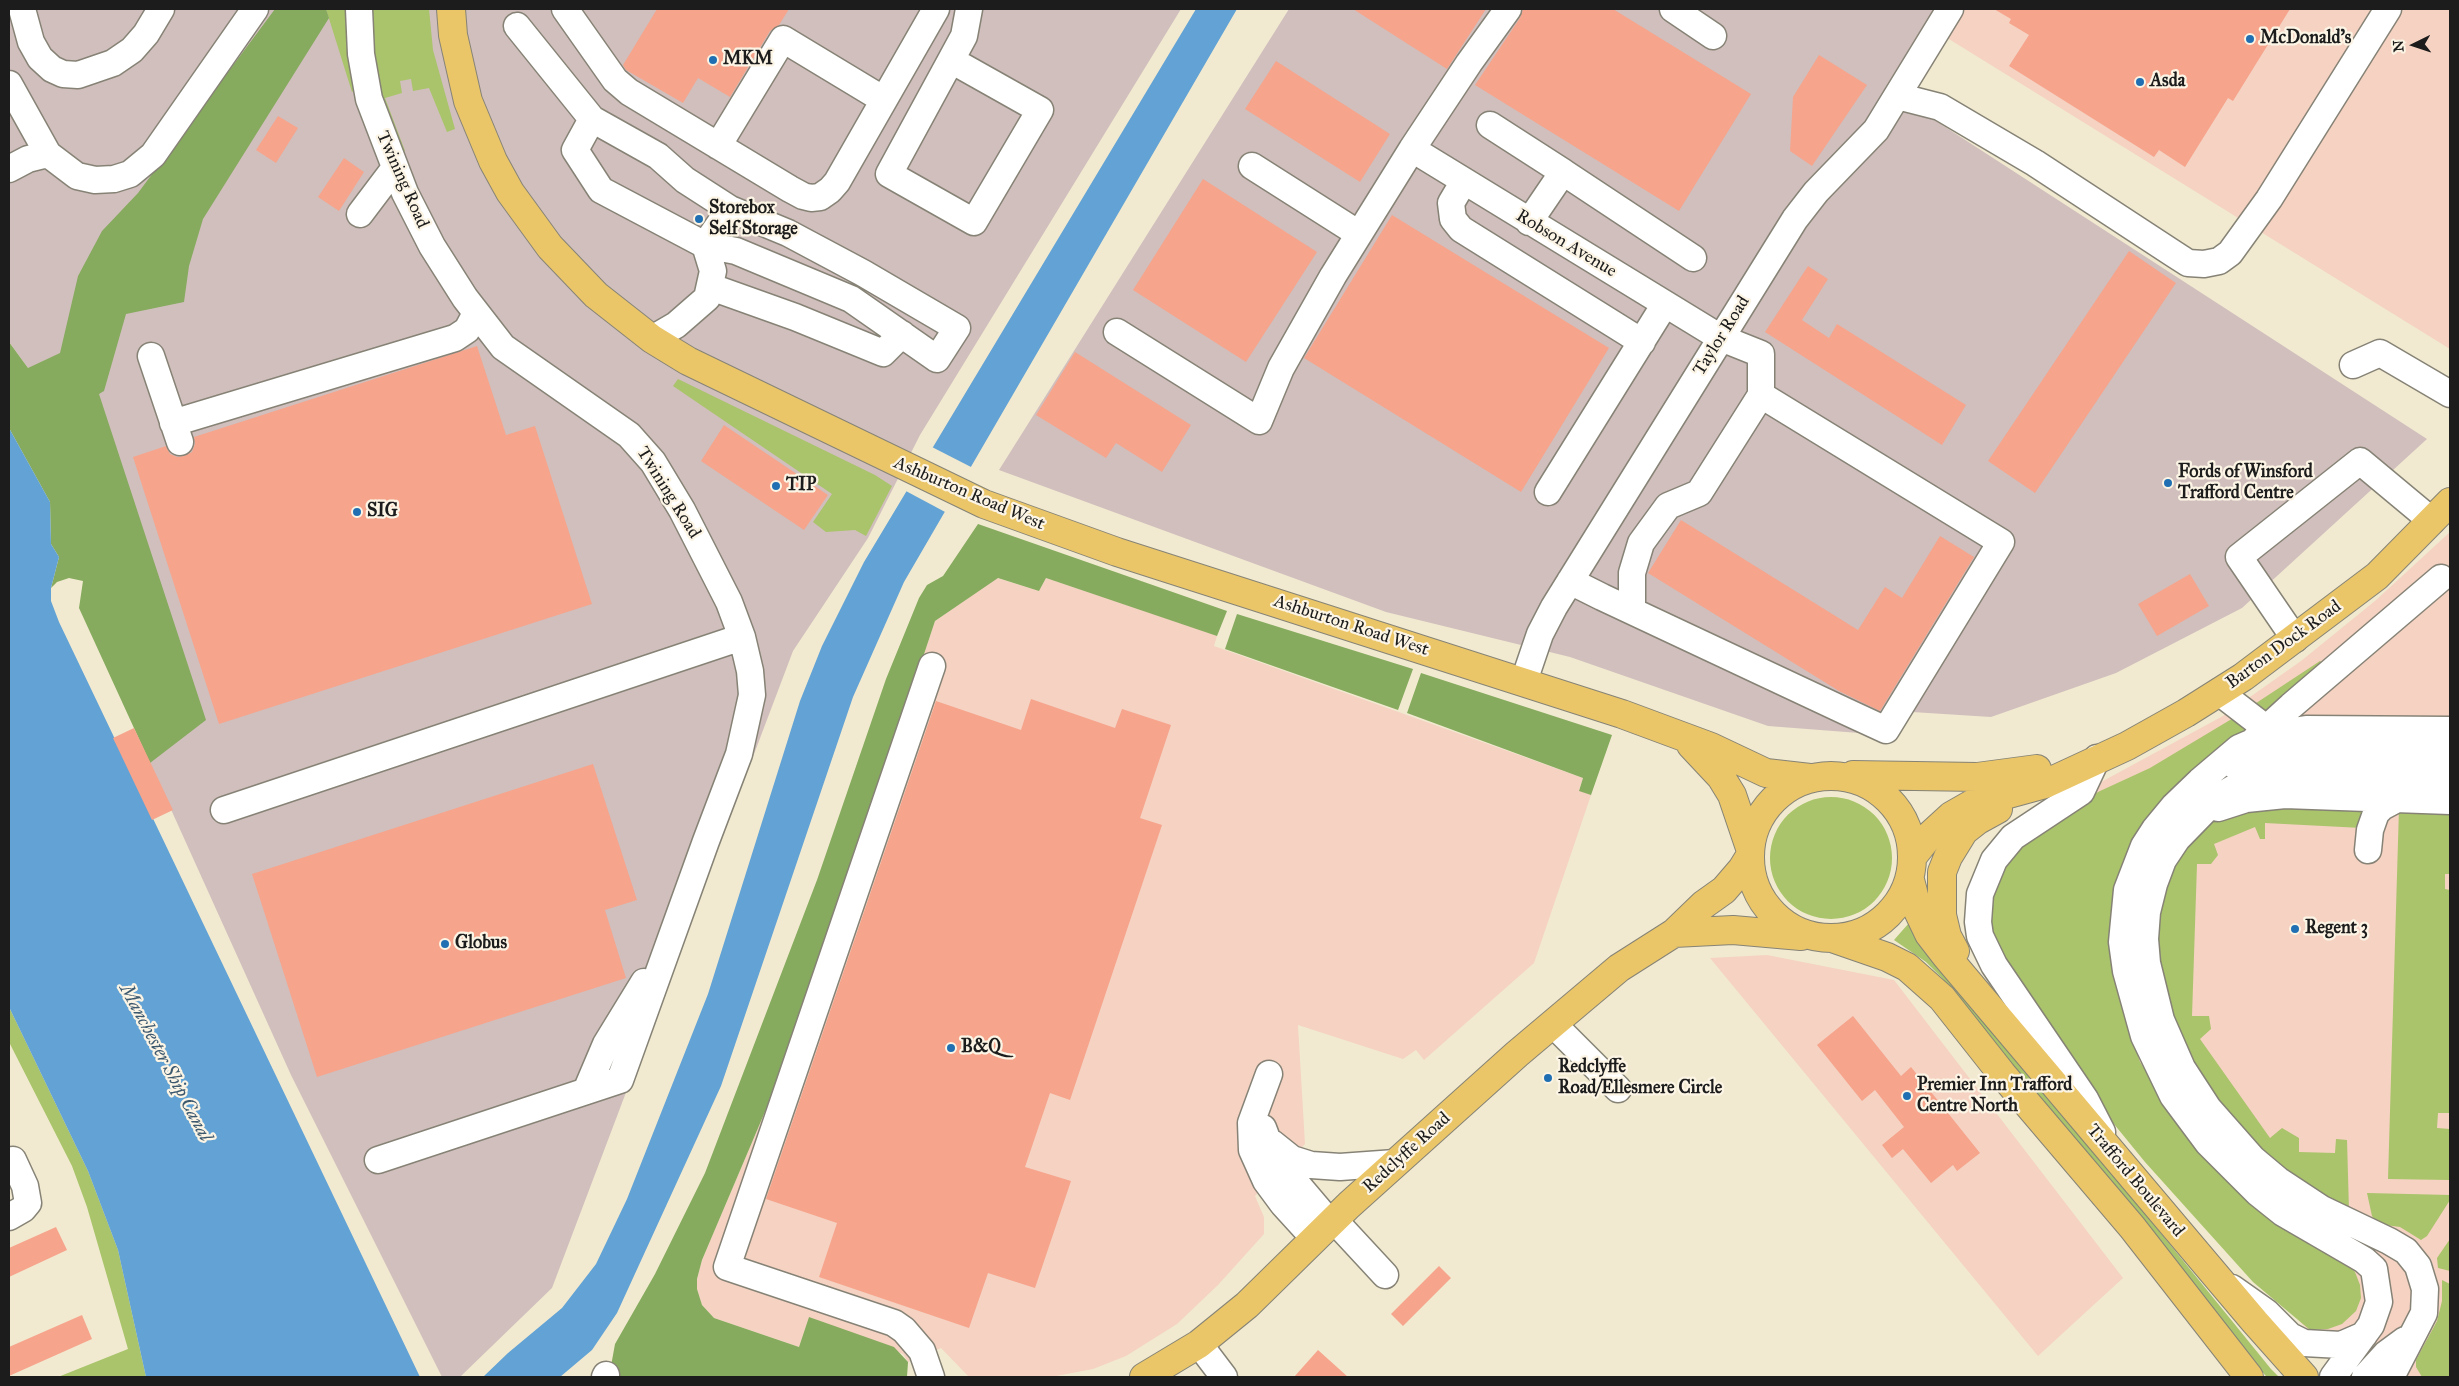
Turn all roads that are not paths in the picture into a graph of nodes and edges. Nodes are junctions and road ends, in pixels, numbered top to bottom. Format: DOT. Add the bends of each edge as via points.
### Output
graph roads {
  1 [pos="22,9"];
  2 [pos="161,9"];
  3 [pos="255,9"];
  4 [pos="359,9"];
  5 [pos="451,9"];
  6 [pos="566,9"];
  7 [pos="936,9"];
  8 [pos="969,9"];
  9 [pos="1508,9"];
  10 [pos="1673,9"];
  11 [pos="1950,9"];
  12 [pos="2388,9"];
  13 [pos="517,26"];
  14 [pos="1713,36"];
  15 [pos="951,60"];
  16 [pos="9,84"];
  17 [pos="1897,96"];
  18 [pos="884,100"];
  19 [pos="592,119"];
  20 [pos="1490,125"];
  21 [pos="718,146"];
  22 [pos="1412,149"];
  23 [pos="48,154"];
  24 [pos="1252,166"];
  25 [pos="9,169"];
  26 [pos="394,169"];
  27 [pos="1563,172"];
  28 [pos="1464,181"];
  29 [pos="730,209"];
  30 [pos="360,214"];
  31 [pos="1529,222"];
  32 [pos="1358,234"];
  33 [pos="706,245"];
  34 [pos="1693,258"];
  35 [pos="711,287"];
  36 [pos="1665,304"];
  37 [pos="476,313"];
  38 [pos="1117,332"];
  39 [pos="902,334"];
  40 [pos="1721,338"];
  41 [pos="652,339"];
  42 [pos="1642,342"];
  43 [pos="151,356"];
  44 [pos="2353,365"];
  45 [pos="2450,394"];
  46 [pos="1761,395"];
  47 [pos="1548,492"];
  48 [pos="2441,511"];
  49 [pos="2441,578"];
  50 [pos="1570,581"];
  51 [pos="1632,611"];
  52 [pos="742,637"];
  53 [pos="2295,639"];
  54 [pos="932,666"];
  55 [pos="1524,682"];
  56 [pos="2219,692"];
  57 [pos="2450,730"];
  58 [pos="2260,735"];
  59 [pos="1683,736"];
  60 [pos="2450,755"];
  61 [pos="2097,758"];
  62 [pos="1837,776"];
  63 [pos="1810,778"];
  64 [pos="2450,779"];
  65 [pos="2200,781"];
  66 [pos="2045,784"];
  67 [pos="2397,799"];
  68 [pos="2450,801"];
  69 [pos="224,810"];
  70 [pos="2197,817"];
  71 [pos="2368,850"];
  72 [pos="1750,852"];
  73 [pos="1912,868"];
  74 [pos="1674,933"];
  75 [pos="1826,938"];
  76 [pos="670,939"];
  77 [pos="1980,996"];
  78 [pos="1553,1024"];
  79 [pos="1618,1089"];
  80 [pos="586,1091"];
  81 [pos="1264,1133"];
  82 [pos="2114,1156"];
  83 [pos="14,1160"];
  84 [pos="378,1160"];
  85 [pos="1395,1163"];
  86 [pos="9,1217"];
  87 [pos="1326,1227"];
  88 [pos="1385,1275"];
  89 [pos="2222,1283"];
  90 [pos="2364,1335"];
  91 [pos="2412,1335"];
  92 [pos="1199,1344"];
  93 [pos="931,1377"];
  94 [pos="1144,1377"];
  95 [pos="1224,1377"];
  96 [pos="2249,1377"];
  97 [pos="2304,1377"];
  98 [pos="2333,1377"];
  99 [pos="2365,1377"];
  100 [pos="2391,1377"];
  1 -- 2 [label="street" via="31,42 40,58 63,74 78,75 113,63 132,50"];
  3 -- 23 [label="street" via="153,155 142,166 114,180 95,180 77,176"];
  4 -- 26 [label="street, Twining Road" via="366,84"];
  5 -- 41 [label="main road, Ashburton Road West" via="456,52 468,101 510,192 572,271 596,295"];
  6 -- 21 [label="street" via="615,80 629,92"];
  7 -- 18 [label="street"];
  8 -- 15 [label="street" via="964,36"];
  9 -- 22 [label="street"];
  10 -- 14 [label="street"];
  11 -- 17 [label="street, Taylor Road"];
  12 -- 17 [label="street" via="2269,199 2230,253 2219,261 2204,264 2188,263 2035,163 1940,107"];
  13 -- 19 [label="street"];
  15 -- 15 [label="street" via="889,174 974,222 1040,110"];
  16 -- 23 [label="street"];
  17 -- 40 [label="street, Taylor Road" via="1867,142 1816,192 1795,219"];
  18 -- 21 [label="street" via="837,182 820,197 803,196"];
  18 -- 21 [label="street" via="783,39"];
  19 -- 29 [label="street" via="658,156 685,180"];
  19 -- 33 [label="street" via="575,150 602,190"];
  20 -- 27 [label="street"];
  22 -- 28 [label="street, Robson Avenue"];
  22 -- 32 [label="street"];
  23 -- 25 [label="street" via="28,159"];
  24 -- 32 [label="street"];
  26 -- 30 [label="street"];
  26 -- 37 [label="street, Twining Road" via="432,246"];
  27 -- 31 [label="street"];
  27 -- 34 [label="street"];
  28 -- 31 [label="street, Robson Avenue"];
  28 -- 42 [label="street" via="1452,203 1453,219 1461,229"];
  29 -- 33 [label="street"];
  29 -- 39 [label="street" via="863,273 957,328 937,359"];
  31 -- 36 [label="street, Robson Avenue"];
  32 -- 38 [label="street" via="1303,326 1259,421"];
  33 -- 35 [label="street" via="713,272"];
  33 -- 39 [label="street" via="736,251 851,298"];
  35 -- 39 [label="street" via="883,353"];
  35 -- 41 [label="street" via="699,307"];
  36 -- 40 [label="street, Robson Avenue"];
  36 -- 42 [label="street"];
  37 -- 43 [label="street" via="467,330 455,338 177,432"];
  37 -- 52 [label="street, Twining Road" via="503,347 642,447 682,510 729,602"];
  40 -- 46 [label="street, Robson Avenue" via="1761,354"];
  40 -- 50 [label="street, Taylor Road"];
  41 -- 55 [label="main road, Ashburton Road West" via="688,361 984,504 1117,552"];
  42 -- 47 [label="street"];
  44 -- 45 [label="street" via="2380,343"];
  46 -- 51 [label="street" via="1699,493 1668,506 1640,543 1632,573"];
  46 -- 51 [label="street" via="2001,542 1886,730"];
  48 -- 53 [label="main road, Barton Dock Road" via="2378,576"];
  48 -- 53 [label="street" via="2360,461 2239,557"];
  49 -- 58 [label="street"];
  50 -- 51 [label="street"];
  50 -- 55 [label="street, Taylor Road" via="1540,634"];
  52 -- 69 [label="street"];
  52 -- 76 [label="street, Twining Road" via="752,695 748,719 739,754"];
  53 -- 56 [label="main road, Barton Dock Road"];
  54 -- 93 [label="street" via="727,1267 894,1323 922,1351"];
  55 -- 59 [label="main road, Ashburton Road West"];
  56 -- 58 [label="street"];
  56 -- 61 [label="main road, Barton Dock Road" via="2127,746"];
  57 -- 58 [label="street" via="2328,728"];
  58 -- 65 [label="street" via="2220,762"];
  59 -- 63 [label="main road, Ashburton Road West" via="1766,773"];
  59 -- 72 [label="main road, Ashburton Road West" via="1721,777 1732,795"];
  60 -- 65 [label="street" via="2275,754 2245,760"];
  61 -- 62 [label="main road, Barton Dock Road" via="2000,776"];
  61 -- 66 [label="main road, Barton Dock Road"];
  61 -- 82 [label="street" via="2081,792 2013,837 1994,860 1980,894 1978,922 1980,936 1994,965 2085,1099"];
  62 -- 63 [label="main road"];
  62 -- 73 [label="main road" via="1861,781 1882,793 1898,810 1909,832"];
  63 -- 72 [label="main road" via="1788,788 1770,804 1757,824"];
  64 -- 70 [label="street" via="2268,775 2233,787"];
  65 -- 90 [label="street" via="2155,829 2144,846 2127,890 2122,942 2132,1001 2160,1072 2173,1096 2208,1143 2231,1168 2283,1213 2374,1269 2379,1302"];
  66 -- 73 [label="main road, Barton Dock Road" via="1972,804 1951,816 1928,837"];
  66 -- 77 [label="main road" via="1964,831 1942,872 1942,915 1947,936"];
  67 -- 68 [label="street"];
  67 -- 70 [label="street" via="2265,796 2230,803"];
  67 -- 71 [label="street" via="2376,813"];
  70 -- 91 [label="street" via="2163,860 2147,912 2147,963 2161,1020 2172,1047 2208,1108 2253,1159 2299,1196 2406,1251 2418,1266 2426,1297 2424,1313"];
  72 -- 74 [label="main road, Redclyffe Road" via="1732,882"];
  72 -- 75 [label="main road" via="1753,879 1776,918 1796,931"];
  73 -- 75 [label="main road" via="1899,903 1882,922 1860,934"];
  73 -- 77 [label="main road, Trafford Boulevard" via="1918,911 1929,934"];
  74 -- 75 [label="main road, Redclyffe Road" via="1733,930"];
  74 -- 78 [label="main road, Redclyffe Road" via="1619,968"];
  75 -- 96 [label="main road, Trafford Boulevard" via="1887,957 1907,967 1942,998 2132,1227"];
  76 -- 80 [label="street" via="606,1044"];
  76 -- 80 [label="street" via="620,1080"];
  77 -- 82 [label="main road, Trafford Boulevard"];
  78 -- 79 [label="street"];
  78 -- 85 [label="main road, Redclyffe Road"];
  80 -- 84 [label="street"];
  81 -- 85 [label="street" via="1280,1152 1311,1165 1340,1167"];
  81 -- 87 [label="street" via="1274,1157"];
  81 -- 87 [label="street" via="1265,1086 1251,1123 1252,1150 1258,1166 1283,1204"];
  82 -- 89 [label="main road, Trafford Boulevard"];
  83 -- 86 [label="street" via="28,1203"];
  85 -- 87 [label="main road, Redclyffe Road"];
  87 -- 88 [label="street"];
  87 -- 92 [label="main road, Redclyffe Road" via="1246,1305"];
  89 -- 90 [label="street" via="2251,1300 2290,1336 2304,1343 2341,1345"];
  89 -- 97 [label="main road, Trafford Boulevard"];
  90 -- 98 [label="street"];
  91 -- 99 [label="street" via="2386,1354"];
  91 -- 100 [label="street"];
  92 -- 94 [label="main road, Redclyffe Road"];
  92 -- 95 [label="street"];
}
